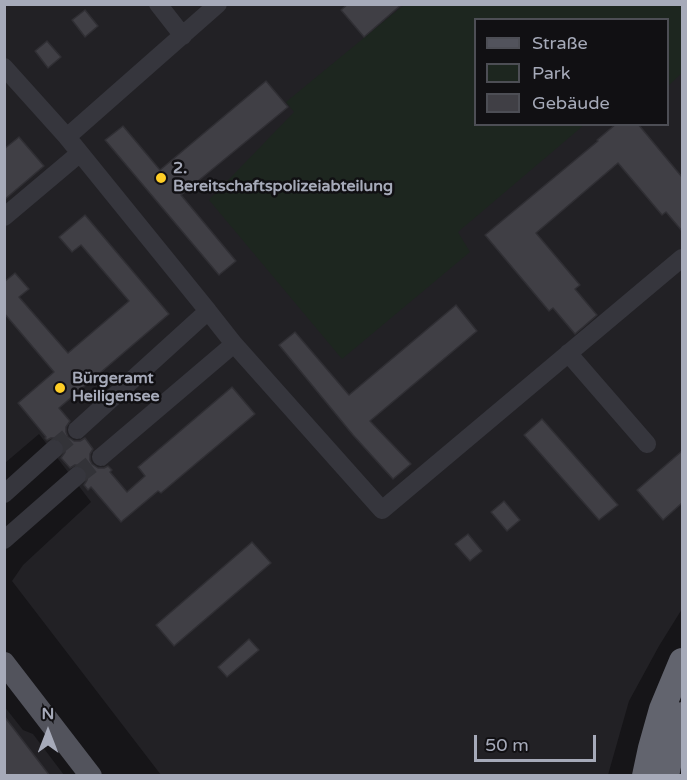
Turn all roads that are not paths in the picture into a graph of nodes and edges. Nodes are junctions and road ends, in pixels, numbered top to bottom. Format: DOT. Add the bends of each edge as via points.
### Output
graph roads {
  1 [pos="158,4"];
  2 [pos="218,4"];
  3 [pos="183,36"];
  4 [pos="4,66"];
  5 [pos="67,137"];
  6 [pos="80,153"];
  7 [pos="4,217"];
  8 [pos="682,258"];
  9 [pos="207,311"];
  10 [pos="234,344"];
  11 [pos="568,354"];
  12 [pos="77,430"];
  13 [pos="647,444"];
  14 [pos="54,449"];
  15 [pos="101,457"];
  16 [pos="77,476"];
  17 [pos="4,494"];
  18 [pos="8,531"];
  19 [pos="682,661"];
  20 [pos="4,663"];
  21 [pos="682,715"];
  22 [pos="91,776"];
  23 [pos="645,776"];
  24 [pos="666,776"];
  1 -- 3 [label="lane"];
  2 -- 3 [label="lane"];
  3 -- 5 [label="lane"];
  4 -- 5 [label="lane"];
  5 -- 6 [label="lane"];
  6 -- 7 [label="lane"];
  6 -- 9 [label="lane"];
  8 -- 11 [label="lane"];
  9 -- 10 [label="lane"];
  9 -- 12 [label="lane"];
  10 -- 11 [label="lane" via="382,510"];
  10 -- 15 [label="lane"];
  11 -- 13 [label="lane"];
  14 -- 17 [label="lane"];
  16 -- 18 [label="lane"];
  19 -- 23 [label="highway" via="662,709"];
  20 -- 22 [label="main road"];
  21 -- 24 [label="highway"];
}
